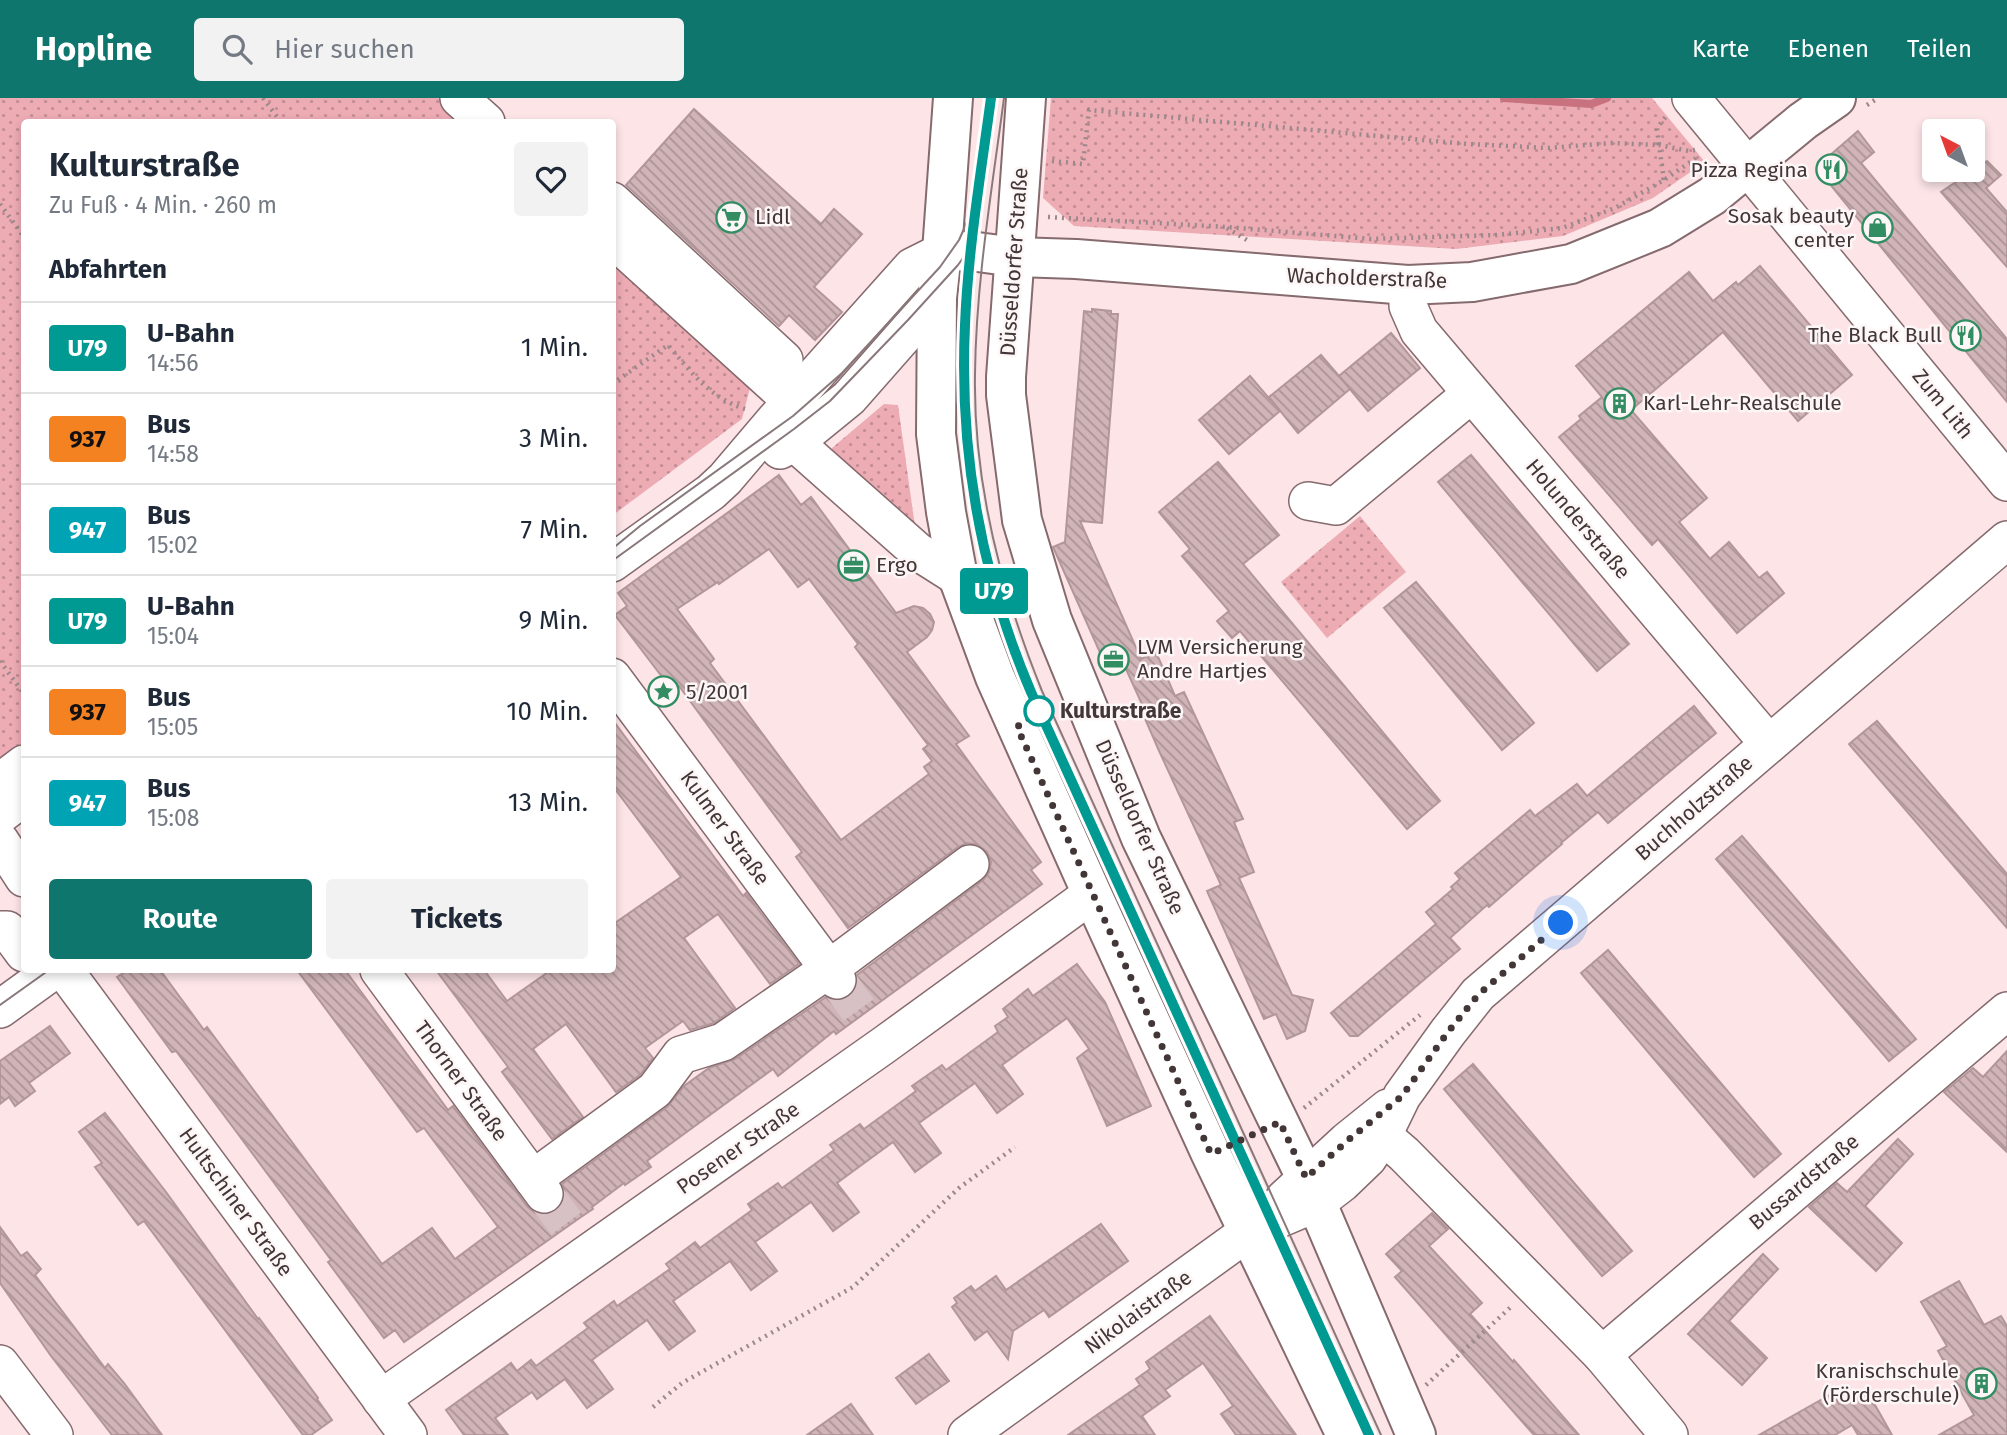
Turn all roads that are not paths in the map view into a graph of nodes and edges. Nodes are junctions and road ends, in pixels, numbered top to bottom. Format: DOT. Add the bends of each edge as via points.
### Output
graph roads {
  1 [pos="459,98"];
  2 [pos="953,98"];
  3 [pos="1026,98"];
  4 [pos="1836,98"];
  5 [pos="1681,105"];
  6 [pos="483,119"];
  7 [pos="1747,167"];
  8 [pos="616,206"];
  9 [pos="616,242"];
  10 [pos="942,252"];
  11 [pos="1015,257"];
  12 [pos="1408,285"];
  13 [pos="937,298"];
  14 [pos="1471,394"];
  15 [pos="796,415"];
  16 [pos="2007,482"];
  17 [pos="1308,501"];
  18 [pos="2007,540"];
  19 [pos="616,560"];
  20 [pos="958,577"];
  21 [pos="616,682"];
  22 [pos="1769,744"];
  23 [pos="21,766"];
  24 [pos="0,782"];
  25 [pos="21,799"];
  26 [pos="0,815"];
  27 [pos="0,841"];
  28 [pos="970,864"];
  29 [pos="21,873"];
  30 [pos="1092,894"];
  31 [pos="0,930"];
  32 [pos="21,944"];
  33 [pos="39,973"];
  34 [pos="48,973"];
  35 [pos="381,973"];
  36 [pos="833,975"];
  37 [pos="0,1009"];
  38 [pos="2007,1011"];
  39 [pos="1376,1129"];
  40 [pos="1311,1191"];
  41 [pos="1248,1232"];
  42 [pos="1602,1355"];
  43 [pos="0,1364"];
  44 [pos="381,1399"];
  45 [pos="1410,1420"];
  46 [pos="54,1435"];
  47 [pos="408,1435"];
  48 [pos="967,1435"];
  49 [pos="1346,1435"];
  50 [pos="1669,1435"];
  1 -- 6 [label="street"];
  2 -- 10 [label="main road"];
  3 -- 11 [label="main road, Düsseldorfer Straße"];
  4 -- 7 [label="main road, Wacholderstraße"];
  5 -- 7 [label="street, Zum Lith"];
  7 -- 12 [label="main road, Wacholderstraße" via="1712,196 1660,228 1571,264 1472,282"];
  7 -- 16 [label="street, Zum Lith"];
  8 -- 15 [label="street"];
  9 -- 15 [label="street"];
  10 -- 11 [label="main road, Wacholderstraße"];
  10 -- 13 [label="main road"];
  10 -- 15 [label="street" via="912,267"];
  11 -- 12 [label="main road, Wacholderstraße"];
  11 -- 13 [label="main road, Wacholderstraße" via="968,277"];
  11 -- 40 [label="main road, Düsseldorfer Straße" via="1006,395 1022,520 1052,620 1141,838"];
  12 -- 14 [label="street, Holunderstraße" via="1408,306 1419,331"];
  13 -- 15 [label="street" via="849,398"];
  13 -- 20 [label="main road" via="936,435"];
  14 -- 17 [label="street" via="1336,506"];
  14 -- 22 [label="street, Holunderstraße"];
  15 -- 19 [label="street" via="718,486"];
  15 -- 20 [label="street" via="917,551"];
  18 -- 22 [label="street, Buchholzstraße"];
  20 -- 30 [label="main road" via="995,677"];
  21 -- 36 [label="street, Kulmer Straße"];
  22 -- 39 [label="street, Buchholzstraße" via="1478,995"];
  23 -- 24 [label="street"];
  25 -- 26 [label="street"];
  27 -- 29 [label="street"];
  28 -- 36 [label="street"];
  30 -- 41 [label="main road"];
  30 -- 44 [label="street, Posener Straße" via="874,1032 579,1242"];
  31 -- 32 [label="street, Hultschiner Straße" via="7,930"];
  33 -- 37 [label="street"];
  34 -- 44 [label="street, Hultschiner Straße"];
  35 -- 36 [label="street, Thorner Straße" via="538,1186 654,1090 681,1055 723,1042"];
  38 -- 42 [label="street, Bussardstraße"];
  39 -- 40 [label="street, Buchholzstraße" via="1368,1158 1342,1183"];
  39 -- 42 [label="street"];
  40 -- 41 [label="street, Nikolaistraße"];
  40 -- 45 [label="main road, Düsseldorfer Straße"];
  41 -- 48 [label="street, Nikolaistraße"];
  41 -- 49 [label="main road"];
  42 -- 50 [label="street"];
  43 -- 46 [label="street"];
  44 -- 47 [label="street, Hultschiner Straße"];
}
